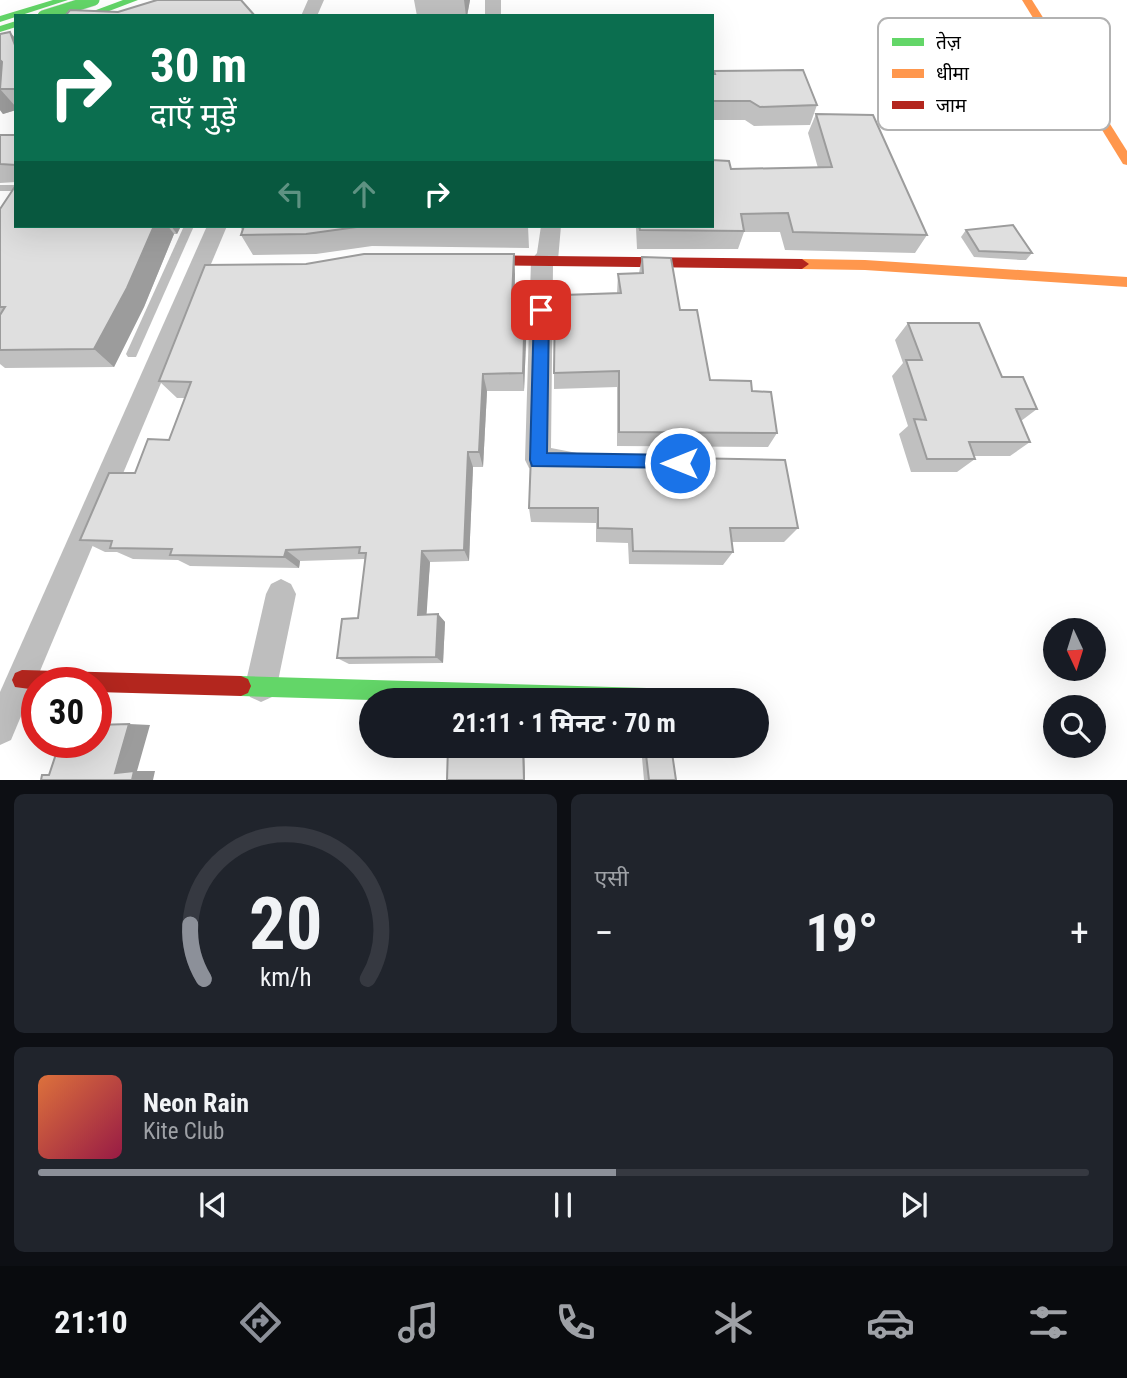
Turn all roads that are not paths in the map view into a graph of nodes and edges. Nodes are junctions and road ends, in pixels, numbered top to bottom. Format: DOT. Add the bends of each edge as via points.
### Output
graph roads {
  1 [pos="64,0"];
  2 [pos="94,0"];
  3 [pos="1011,0"];
  4 [pos="141,2"];
  5 [pos="1029,3"];
  6 [pos="17,14"];
  7 [pos="49,14"];
  8 [pos="93,14"];
  9 [pos="117,14"];
  10 [pos="1038,18"];
  11 [pos="1108,130"];
  12 [pos="1127,161"];
  13 [pos="188,228"];
  14 [pos="217,228"];
  15 [pos="551,228"];
  16 [pos="451,260"];
  17 [pos="545,260"];
  18 [pos="1127,282"];
  19 [pos="132,354"];
  20 [pos="590,461"];
  21 [pos="281,594"];
  22 [pos="28,667"];
  23 [pos="21,682"];
  24 [pos="112,682"];
  25 [pos="261,686"];
  26 [pos="359,689"];
  27 [pos="0,729"];
  1 -- 6 [label="street"];
  2 -- 7 [label="street, bridge"];
  3 -- 5 [label="street"];
  4 -- 8 [label="street"];
  4 -- 9 [label="street"];
  5 -- 10 [label="street"];
  11 -- 12 [label="street"];
  13 -- 19 [label="lane"];
  14 -- 22 [label="street" via="205,270"];
  15 -- 17 [label="street"];
  16 -- 17 [label="street"];
  17 -- 18 [label="street" via="865,265"];
  17 -- 20 [label="street" via="538,460"];
  21 -- 25 [label="street"];
  23 -- 27 [label="street"];
  24 -- 25 [label="street"];
  25 -- 26 [label="street"];
}
